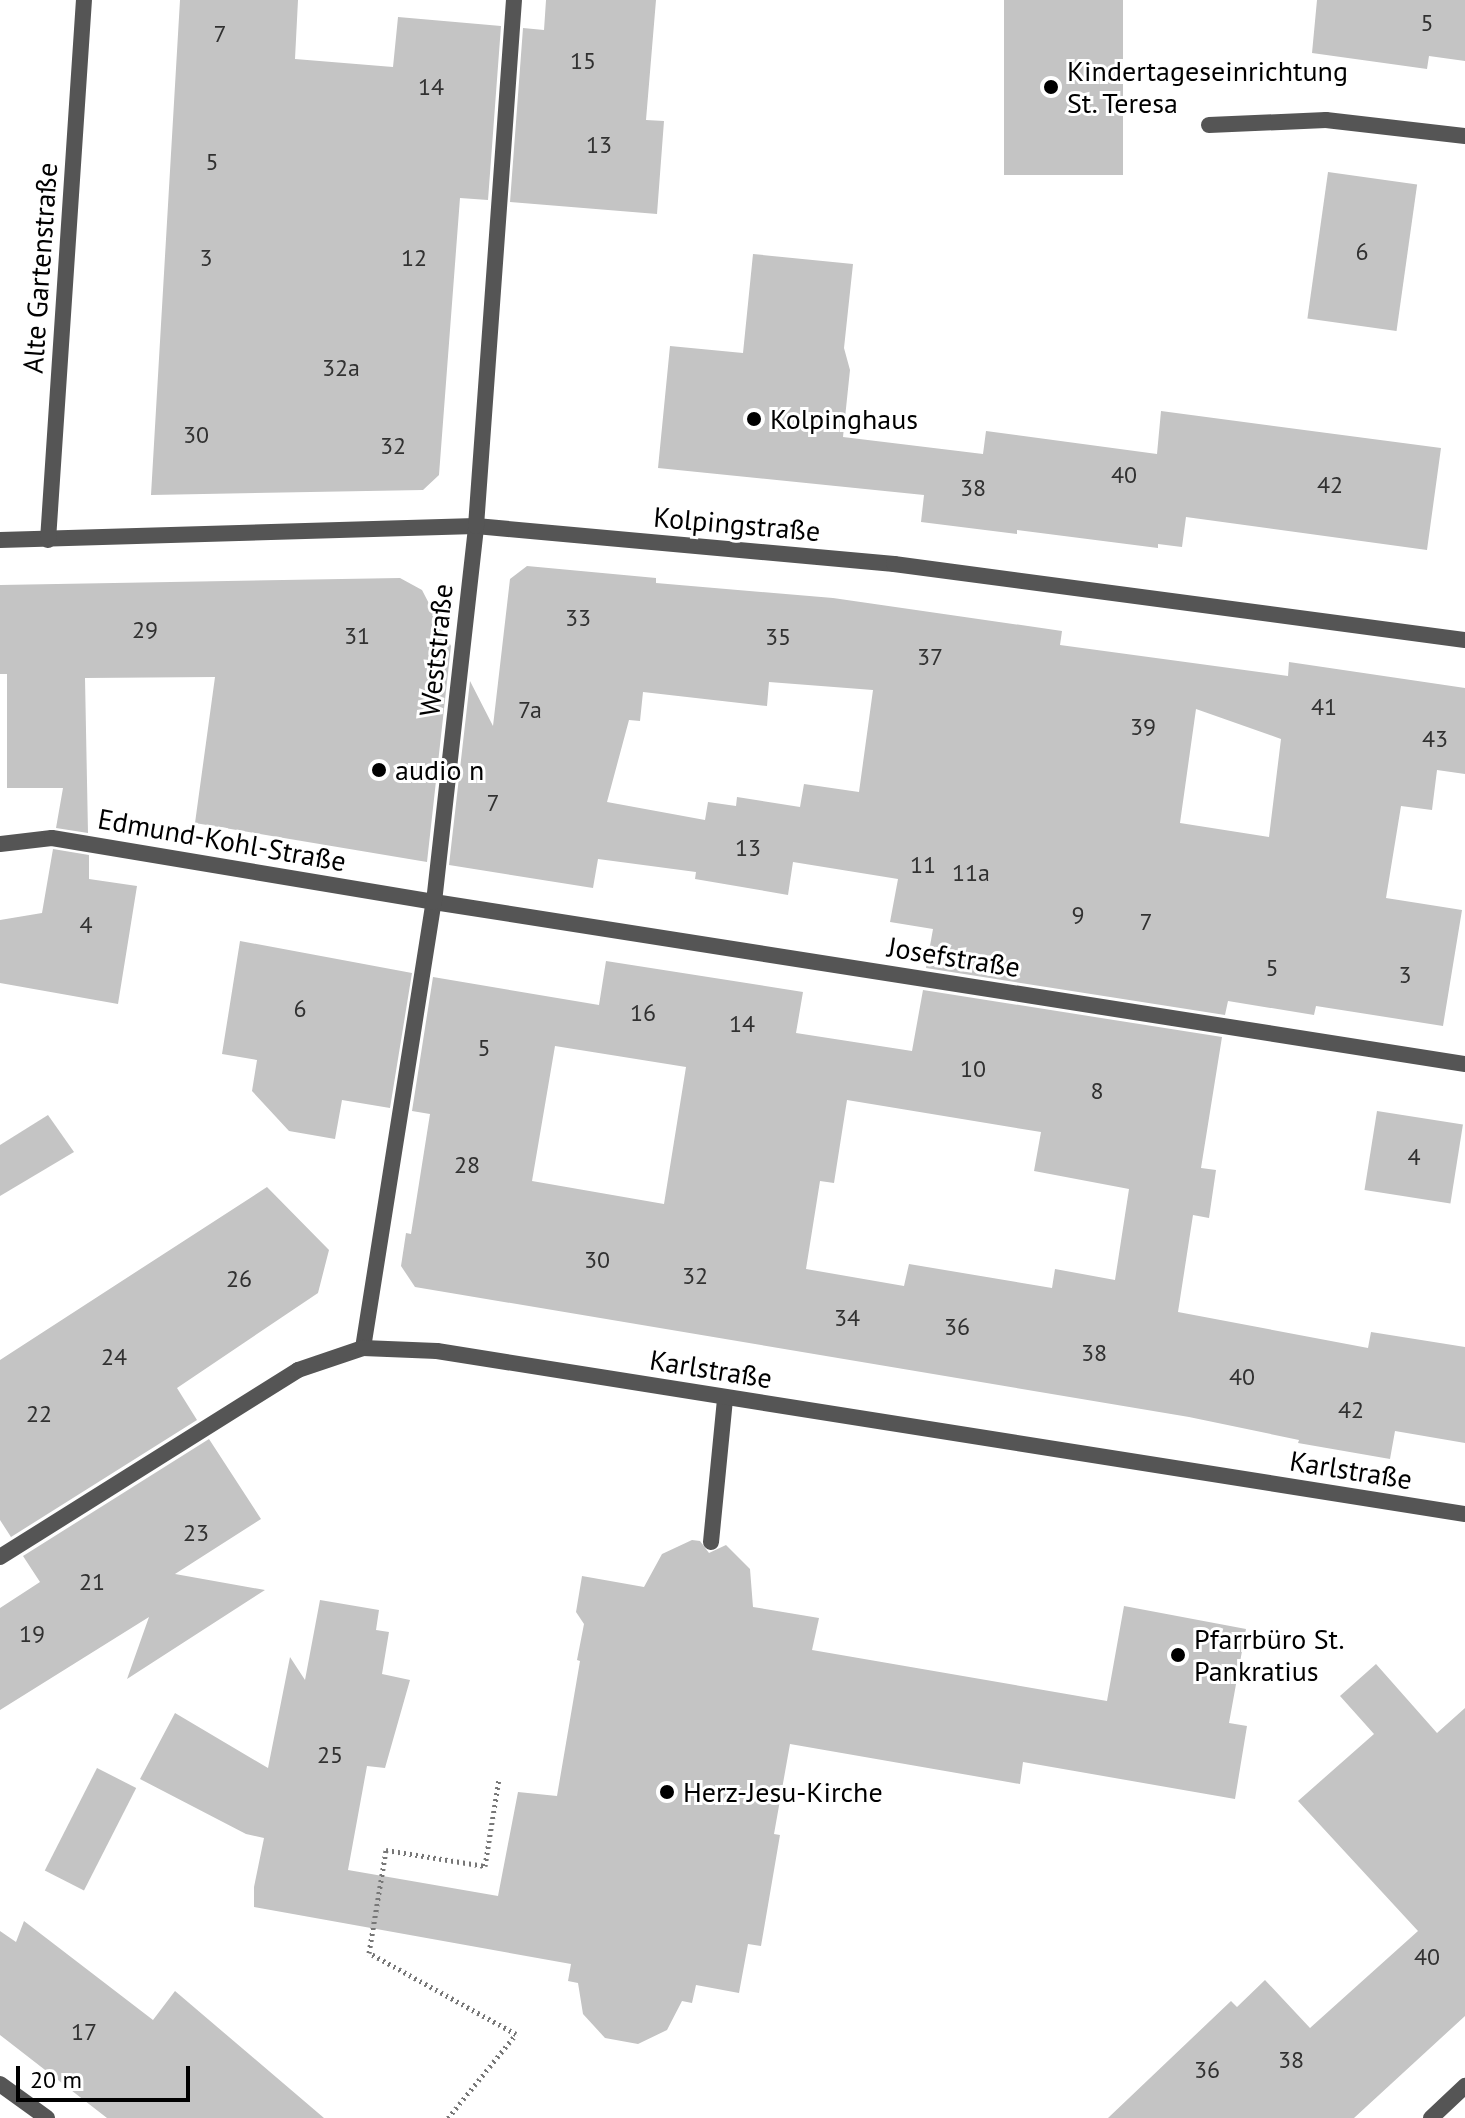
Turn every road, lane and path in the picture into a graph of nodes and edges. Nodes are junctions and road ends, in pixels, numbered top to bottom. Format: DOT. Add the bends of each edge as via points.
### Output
graph roads {
  1 [pos="84,0"];
  2 [pos="514,0"];
  3 [pos="1209,125"];
  4 [pos="1465,136"];
  5 [pos="476,526"];
  6 [pos="0,540"];
  7 [pos="48,540"];
  8 [pos="1465,640"];
  9 [pos="0,844"];
  10 [pos="434,902"];
  11 [pos="1465,1064"];
  12 [pos="363,1348"];
  13 [pos="725,1398"];
  14 [pos="1465,1514"];
  15 [pos="711,1542"];
  16 [pos="0,1557"];
  17 [pos="499,1779"];
  18 [pos="0,2084"];
  19 [pos="1465,2086"];
  20 [pos="47,2118"];
  21 [pos="448,2118"];
  22 [pos="1431,2118"];
  1 -- 7 [label="street, Alte Gartenstraße"];
  2 -- 5 [label="street, Weststraße"];
  3 -- 4 [label="street" via="1326,120"];
  5 -- 7 [label="street, Kolpingstraße"];
  5 -- 8 [label="street, Kolpingstraße" via="894,564"];
  5 -- 10 [label="street, Weststraße"];
  6 -- 7 [label="street, Kolpingstraße"];
  9 -- 10 [label="street, Edmund-Kohl-Straße" via="52,838"];
  10 -- 11 [label="street, Josefstraße"];
  10 -- 12 [label="street, Weststraße"];
  12 -- 13 [label="street, Karlstraße" via="437,1351"];
  12 -- 16 [label="street, Karlstraße" via="298,1370"];
  13 -- 14 [label="street, Karlstraße"];
  13 -- 15 [label="street"];
  17 -- 21 [label="path" via="485,1866 386,1850 369,1953 516,2034"];
  18 -- 20 [label="street"];
  19 -- 22 [label="street"];
}
